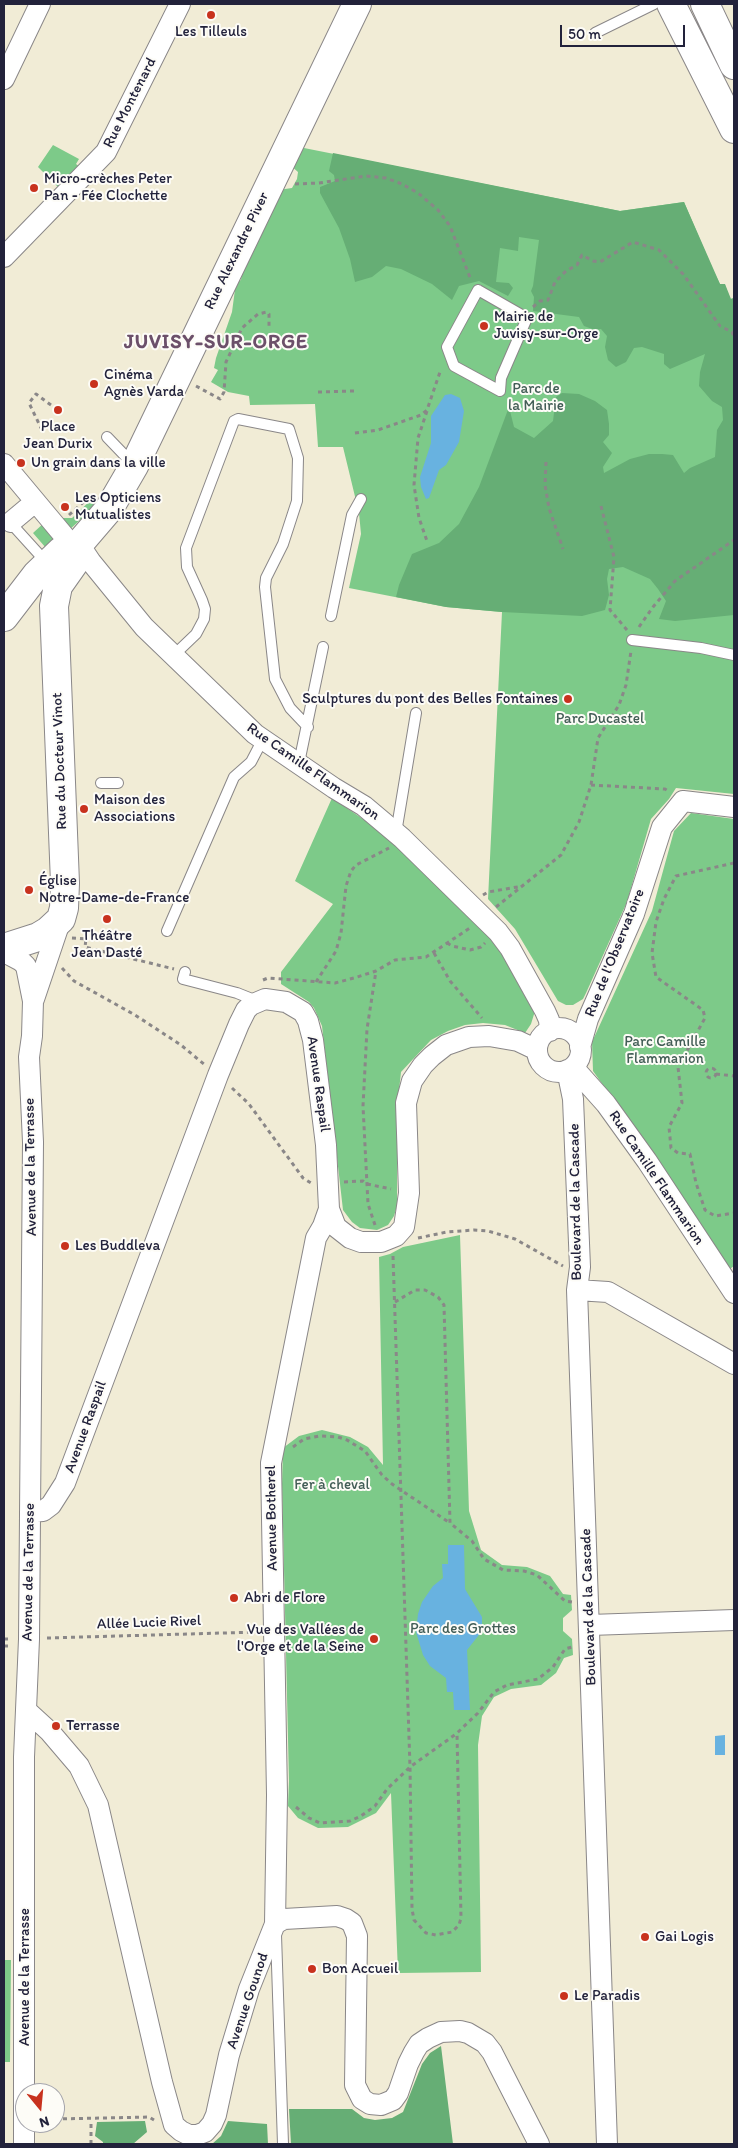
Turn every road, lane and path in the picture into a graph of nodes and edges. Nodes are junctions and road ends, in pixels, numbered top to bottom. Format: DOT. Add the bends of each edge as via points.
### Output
graph roads {
  1 [pos="40,4"];
  2 [pos="180,4"];
  3 [pos="357,4"];
  4 [pos="654,4"];
  5 [pos="671,4"];
  6 [pos="705,4"];
  7 [pos="595,33"];
  8 [pos="731,49"];
  9 [pos="4,79"];
  10 [pos="734,130"];
  11 [pos="294,184"];
  12 [pos="4,257"];
  13 [pos="467,269"];
  14 [pos="531,310"];
  15 [pos="269,328"];
  16 [pos="734,337"];
  17 [pos="450,356"];
  18 [pos="195,385"];
  19 [pos="354,391"];
  20 [pos="318,392"];
  21 [pos="427,410"];
  22 [pos="59,411"];
  23 [pos="42,430"];
  24 [pos="355,433"];
  25 [pos="107,436"];
  26 [pos="546,462"];
  27 [pos="4,464"];
  28 [pos="134,466"];
  29 [pos="361,499"];
  30 [pos="35,502"];
  31 [pos="601,506"];
  32 [pos="7,520"];
  33 [pos="72,540"];
  34 [pos="734,540"];
  35 [pos="427,541"];
  36 [pos="563,550"];
  37 [pos="48,563"];
  38 [pos="331,616"];
  39 [pos="54,621"];
  40 [pos="7,622"];
  41 [pos="632,640"];
  42 [pos="323,647"];
  43 [pos="734,655"];
  44 [pos="174,656"];
  45 [pos="416,712"];
  46 [pos="308,727"];
  47 [pos="263,739"];
  48 [pos="299,763"];
  49 [pos="101,783"];
  50 [pos="118,783"];
  51 [pos="591,785"];
  52 [pos="683,801"];
  53 [pos="734,806"];
  54 [pos="393,839"];
  55 [pos="734,863"];
  56 [pos="525,886"];
  57 [pos="480,896"];
  58 [pos="496,907"];
  59 [pos="61,919"];
  60 [pos="470,927"];
  61 [pos="167,931"];
  62 [pos="447,943"];
  63 [pos="85,946"];
  64 [pos="481,947"];
  65 [pos="4,950"];
  66 [pos="434,953"];
  67 [pos="62,968"];
  68 [pos="376,971"];
  69 [pos="185,972"];
  70 [pos="34,1001"];
  71 [pos="257,1001"];
  72 [pos="481,1016"];
  73 [pos="550,1031"];
  74 [pos="580,1047"];
  75 [pos="537,1050"];
  76 [pos="205,1065"];
  77 [pos="570,1069"];
  78 [pos="716,1074"];
  79 [pos="734,1076"];
  80 [pos="232,1088"];
  81 [pos="596,1091"];
  82 [pos="574,1107"];
  83 [pos="303,1178"];
  84 [pos="342,1182"];
  85 [pos="367,1184"];
  86 [pos="397,1190"];
  87 [pos="329,1209"];
  88 [pos="734,1213"];
  89 [pos="396,1236"];
  90 [pos="417,1239"];
  91 [pos="580,1267"];
  92 [pos="577,1290"];
  93 [pos="734,1293"];
  94 [pos="395,1302"];
  95 [pos="734,1364"];
  96 [pos="288,1451"];
  97 [pos="402,1490"];
  98 [pos="30,1512"];
  99 [pos="450,1523"];
  100 [pos="571,1602"];
  101 [pos="734,1620"];
  102 [pos="590,1625"];
  103 [pos="254,1632"];
  104 [pos="44,1638"];
  105 [pos="572,1647"];
  106 [pos="26,1710"];
  107 [pos="457,1733"];
  108 [pos="410,1767"];
  109 [pos="293,1803"];
  110 [pos="275,1924"];
  111 [pos="149,2118"];
  112 [pos="65,2120"];
  113 [pos="91,2120"];
  114 [pos="24,2144"];
  115 [pos="91,2144"];
  116 [pos="283,2144"];
  117 [pos="539,2144"];
  118 [pos="607,2144"];
  1 -- 9 [label="street"];
  2 -- 12 [label="street, Rue Montenard" via="106,152"];
  3 -- 28 [label="street, Rue Alexandre Piver"];
  4 -- 7 [label="lane"];
  5 -- 10 [label="street"];
  6 -- 8 [label="street"];
  11 -- 13 [label="path" via="366,176 402,184 438,210 450,226"];
  14 -- 16 [label="path" via="540,301 548,300 555,282 577,265 582,255 593,262 600,262 633,242 659,250 683,274 720,326 732,332"];
  15 -- 18 [label="path" via="269,314 266,312 258,314 242,328 226,362 224,392 220,399"];
  17 -- 17 [label="lane" via="454,366 500,391 501,378 527,318 478,290 448,347"];
  17 -- 21 [label="path" via="440,372"];
  19 -- 20 [label="path"];
  21 -- 24 [label="path" via="378,430"];
  21 -- 35 [label="path" via="418,438 414,486"];
  22 -- 23 [label="path" via="36,394 29,403"];
  25 -- 28 [label="lane"];
  26 -- 36 [label="path" via="549,508"];
  27 -- 30 [label="street, Rue Camille Flammarion"];
  28 -- 33 [label="street, Rue Alexandre Piver" via="109,509"];
  29 -- 38 [label="lane" via="352,516"];
  30 -- 32 [label="street"];
  30 -- 33 [label="street, Rue Camille Flammarion"];
  31 -- 41 [label="path" via="614,557 610,610"];
  32 -- 37 [label="lane"];
  33 -- 37 [label="street"];
  33 -- 39 [label="street, Rue du Docteur Vinot" via="77,559 58,586"];
  33 -- 44 [label="street, Rue Camille Flammarion" via="144,627"];
  34 -- 41 [label="path" via="675,581"];
  37 -- 40 [label="street" via="37,574"];
  39 -- 40 [label="street" via="34,613"];
  39 -- 59 [label="street, Rue du Docteur Vinot" via="68,784"];
  41 -- 43 [label="lane"];
  41 -- 51 [label="path" via="626,685 598,738"];
  42 -- 46 [label="lane"];
  44 -- 46 [label="lane" via="196,634 204,619 202,600 187,567 186,548 234,421 238,419 290,429 298,458 297,500 265,587 275,679 290,708"];
  44 -- 47 [label="street, Rue Camille Flammarion"];
  45 -- 54 [label="lane"];
  46 -- 48 [label="lane"];
  47 -- 48 [label="street, Rue Camille Flammarion"];
  47 -- 61 [label="lane" via="251,762 234,777"];
  48 -- 54 [label="street, Rue Camille Flammarion" via="364,806"];
  49 -- 50 [label="lane"];
  51 -- 52 [label="path" via="665,789"];
  51 -- 56 [label="path" via="580,822 561,855"];
  52 -- 53 [label="street"];
  52 -- 74 [label="street, Rue de l'Observatoire" via="662,827 634,914 588,1019"];
  54 -- 68 [label="path" via="351,871 336,951 315,982 335,983"];
  54 -- 73 [label="street, Rue Camille Flammarion" via="498,932 545,1011"];
  55 -- 88 [label="path" via="676,876 656,922 652,953 656,977 703,1010 705,1018 678,1067 682,1103 669,1127 671,1148 678,1153 690,1154 706,1210 715,1216"];
  56 -- 57 [label="path"];
  56 -- 58 [label="path"];
  59 -- 65 [label="street" via="38,937"];
  59 -- 70 [label="street, Avenue de la Terrasse"];
  60 -- 62 [label="path"];
  62 -- 64 [label="path" via="470,950"];
  62 -- 66 [label="path"];
  63 -- 69 [label="path"];
  65 -- 70 [label="street, Avenue de la Terrasse" via="26,966"];
  66 -- 68 [label="path" via="395,960"];
  66 -- 72 [label="path" via="450,982"];
  67 -- 76 [label="path" via="74,981 135,1015"];
  68 -- 85 [label="path" via="364,1055"];
  69 -- 71 [label="lane" via="183,979"];
  70 -- 98 [label="street, Avenue de la Terrasse" via="29,1057 33,1121"];
  71 -- 87 [label="street, Avenue Raspail" via="274,999 295,1005 303,1012 311,1030 326,1146"];
  71 -- 98 [label="street, Avenue Raspail" via="246,1010 222,1067 65,1483 51,1505 43,1511"];
  73 -- 74 [label="street" via="568,1030"];
  73 -- 75 [label="street" via="541,1037"];
  74 -- 77 [label="street" via="580,1054"];
  75 -- 77 [label="street" via="546,1069 560,1072"];
  75 -- 89 [label="street" via="518,1041 489,1036 469,1037 446,1045 423,1065 412,1081 406,1103 409,1193 404,1227"];
  77 -- 81 [label="street, Rue Camille Flammarion"];
  77 -- 82 [label="street, Boulevard de la Cascade"];
  78 -- 79 [label="path"];
  80 -- 83 [label="path" via="264,1122"];
  81 -- 82 [label="street" via="581,1096"];
  81 -- 93 [label="street, Rue Camille Flammarion" via="647,1161"];
  82 -- 91 [label="street, Boulevard de la Cascade"];
  84 -- 85 [label="path" via="363,1181"];
  85 -- 86 [label="path"];
  85 -- 89 [label="path" via="368,1204 376,1230 380,1234"];
  87 -- 89 [label="street, Avenue Raspail" via="336,1226 350,1238 361,1242 381,1242"];
  87 -- 110 [label="street, Avenue Botherel" via="316,1238 270,1463 277,1795"];
  89 -- 94 [label="path" via="393,1257"];
  90 -- 91 [label="path" via="447,1232 488,1232 515,1239 564,1266"];
  91 -- 92 [label="street, Boulevard de la Cascade"];
  92 -- 95 [label="street" via="608,1292"];
  92 -- 102 [label="street, Boulevard de la Cascade"];
  94 -- 97 [label="path"];
  94 -- 99 [label="path" via="415,1290 425,1290 438,1297 444,1305"];
  96 -- 97 [label="path" via="304,1439 338,1437 364,1451 382,1475"];
  97 -- 99 [label="path"];
  97 -- 108 [label="path"];
  98 -- 106 [label="street, Avenue de la Terrasse"];
  99 -- 100 [label="path" via="472,1541 484,1559 503,1570 537,1575 565,1602"];
  101 -- 102 [label="street"];
  102 -- 118 [label="street, Boulevard de la Cascade"];
  103 -- 104 [label="path, Allée Lucie Rivel"];
  105 -- 107 [label="path" via="565,1649 553,1667 538,1679 514,1683 494,1692"];
  106 -- 110 [label="street, Avenue Gounod" via="79,1766 98,1805 168,2105 174,2124 189,2135 205,2132 216,2115 229,2055 249,1989"];
  106 -- 114 [label="street, Avenue de la Terrasse"];
  107 -- 108 [label="path"];
  107 -- 108 [label="path" via="462,1911 459,1925 452,1932 426,1933 414,1920"];
  108 -- 109 [label="path" via="369,1811 350,1821 320,1823 298,1811"];
  110 -- 116 [label="lane"];
  110 -- 117 [label="street" via="284,1920 337,1916 346,1918 356,1930 355,2085 362,2099 375,2105 393,2100 419,2044 441,2032 468,2033 485,2043 492,2052"];
  111 -- 113 [label="path"];
  112 -- 113 [label="path"];
  113 -- 115 [label="path"];
}
